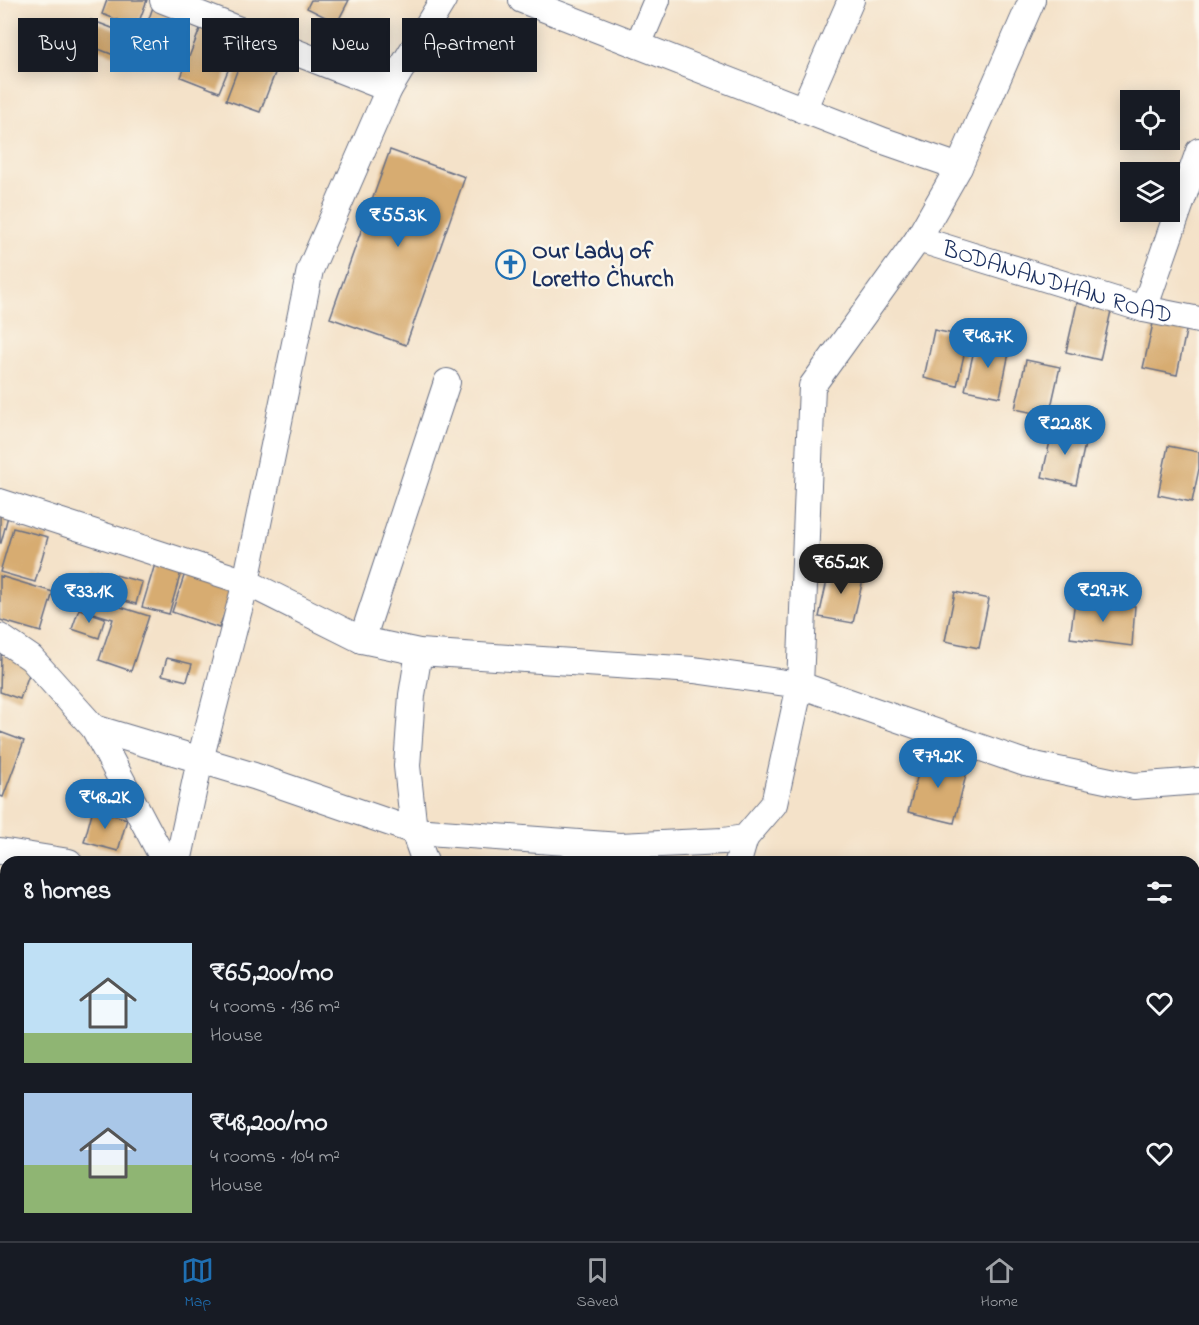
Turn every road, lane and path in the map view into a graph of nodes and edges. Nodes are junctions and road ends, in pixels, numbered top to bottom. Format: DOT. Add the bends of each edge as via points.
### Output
graph roads {
  1 [pos="163,0"];
  2 [pos="443,0"];
  3 [pos="522,0"];
  4 [pos="657,0"];
  5 [pos="851,0"];
  6 [pos="1032,0"];
  7 [pos="638,45"];
  8 [pos="389,89"];
  9 [pos="803,110"];
  10 [pos="1199,151"];
  11 [pos="959,167"];
  12 [pos="918,239"];
  13 [pos="1144,309"];
  14 [pos="1199,320"];
  15 [pos="447,382"];
  16 [pos="0,502"];
  17 [pos="246,582"];
  18 [pos="0,637"];
  19 [pos="362,639"];
  20 [pos="419,652"];
  21 [pos="801,685"];
  22 [pos="94,728"];
  23 [pos="201,760"];
  24 [pos="1199,782"];
  25 [pos="414,831"];
  26 [pos="745,838"];
  27 [pos="0,851"];
  28 [pos="31,856"];
  29 [pos="162,856"];
  30 [pos="179,856"];
  31 [pos="423,856"];
  32 [pos="740,856"];
  1 -- 8 [label="street"];
  2 -- 8 [label="street"];
  3 -- 7 [label="street"];
  4 -- 7 [label="street"];
  5 -- 9 [label="street"];
  6 -- 11 [label="street"];
  7 -- 9 [label="street"];
  8 -- 17 [label="street" via="310,270"];
  9 -- 11 [label="street"];
  10 -- 13 [label="street"];
  11 -- 12 [label="street"];
  12 -- 13 [label="street, BODANANDHAN ROAD"];
  12 -- 21 [label="street" via="812,386"];
  13 -- 14 [label="street, BODANANDHAN ROAD"];
  15 -- 19 [label="street"];
  16 -- 17 [label="street"];
  17 -- 19 [label="street"];
  17 -- 23 [label="street"];
  18 -- 22 [label="street" via="31,658"];
  19 -- 20 [label="street"];
  20 -- 21 [label="street" via="694,670"];
  20 -- 25 [label="street" via="407,766"];
  21 -- 24 [label="street" via="1025,763 1134,786"];
  21 -- 26 [label="street" via="774,804"];
  22 -- 23 [label="street"];
  22 -- 29 [label="street"];
  23 -- 25 [label="street"];
  23 -- 30 [label="street"];
  25 -- 26 [label="street" via="620,846"];
  25 -- 31 [label="street"];
  26 -- 32 [label="street"];
  27 -- 28 [label="street"];
}
